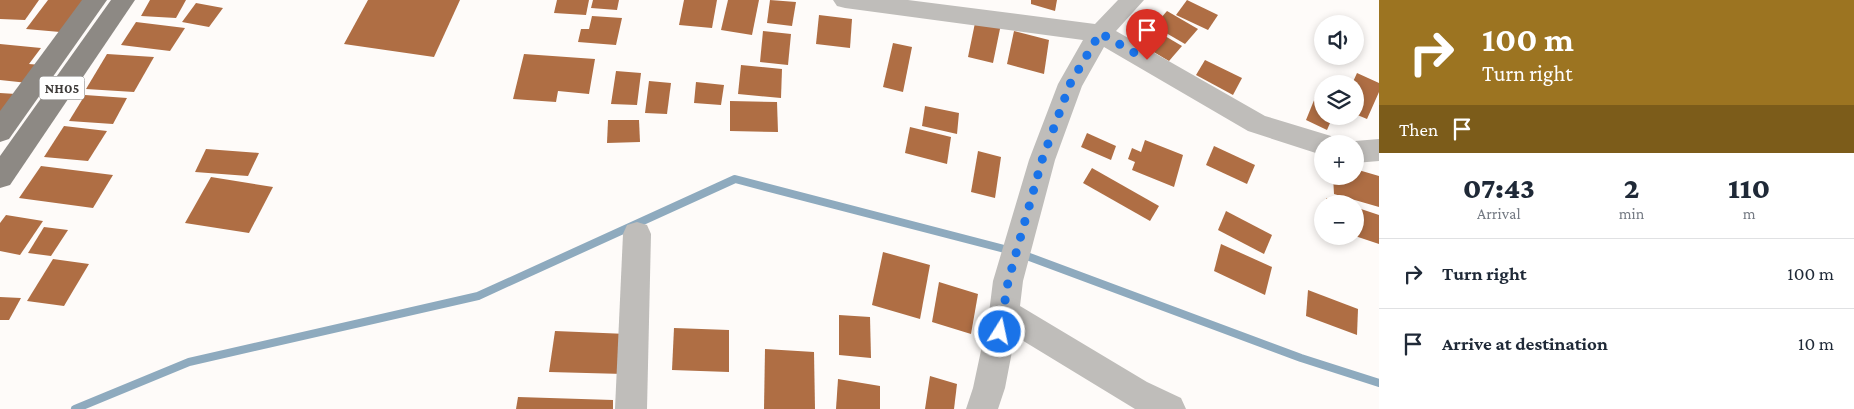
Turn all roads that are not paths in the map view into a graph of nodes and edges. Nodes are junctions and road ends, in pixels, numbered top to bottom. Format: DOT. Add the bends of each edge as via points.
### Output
graph roads {
  1 [pos="95,0"];
  2 [pos="124,0"];
  3 [pos="845,0"];
  4 [pos="1132,0"];
  5 [pos="1100,33"];
  6 [pos="0,131"];
  7 [pos="1314,142"];
  8 [pos="1379,150"];
  9 [pos="1364,151"];
  10 [pos="0,177"];
  11 [pos="637,234"];
  12 [pos="1004,313"];
  13 [pos="631,409"];
  14 [pos="982,409"];
  15 [pos="1170,409"];
  1 -- 6 [label="main road, NH05"];
  2 -- 10 [label="main road, NH05"];
  3 -- 5 [label="street"];
  4 -- 5 [label="street"];
  5 -- 7 [label="street" via="1257,124"];
  5 -- 12 [label="street" via="1070,84 1042,160 1008,282"];
  8 -- 9 [label="street"];
  11 -- 13 [label="street"];
  12 -- 14 [label="street"];
  12 -- 15 [label="street" via="1136,393"];
}
